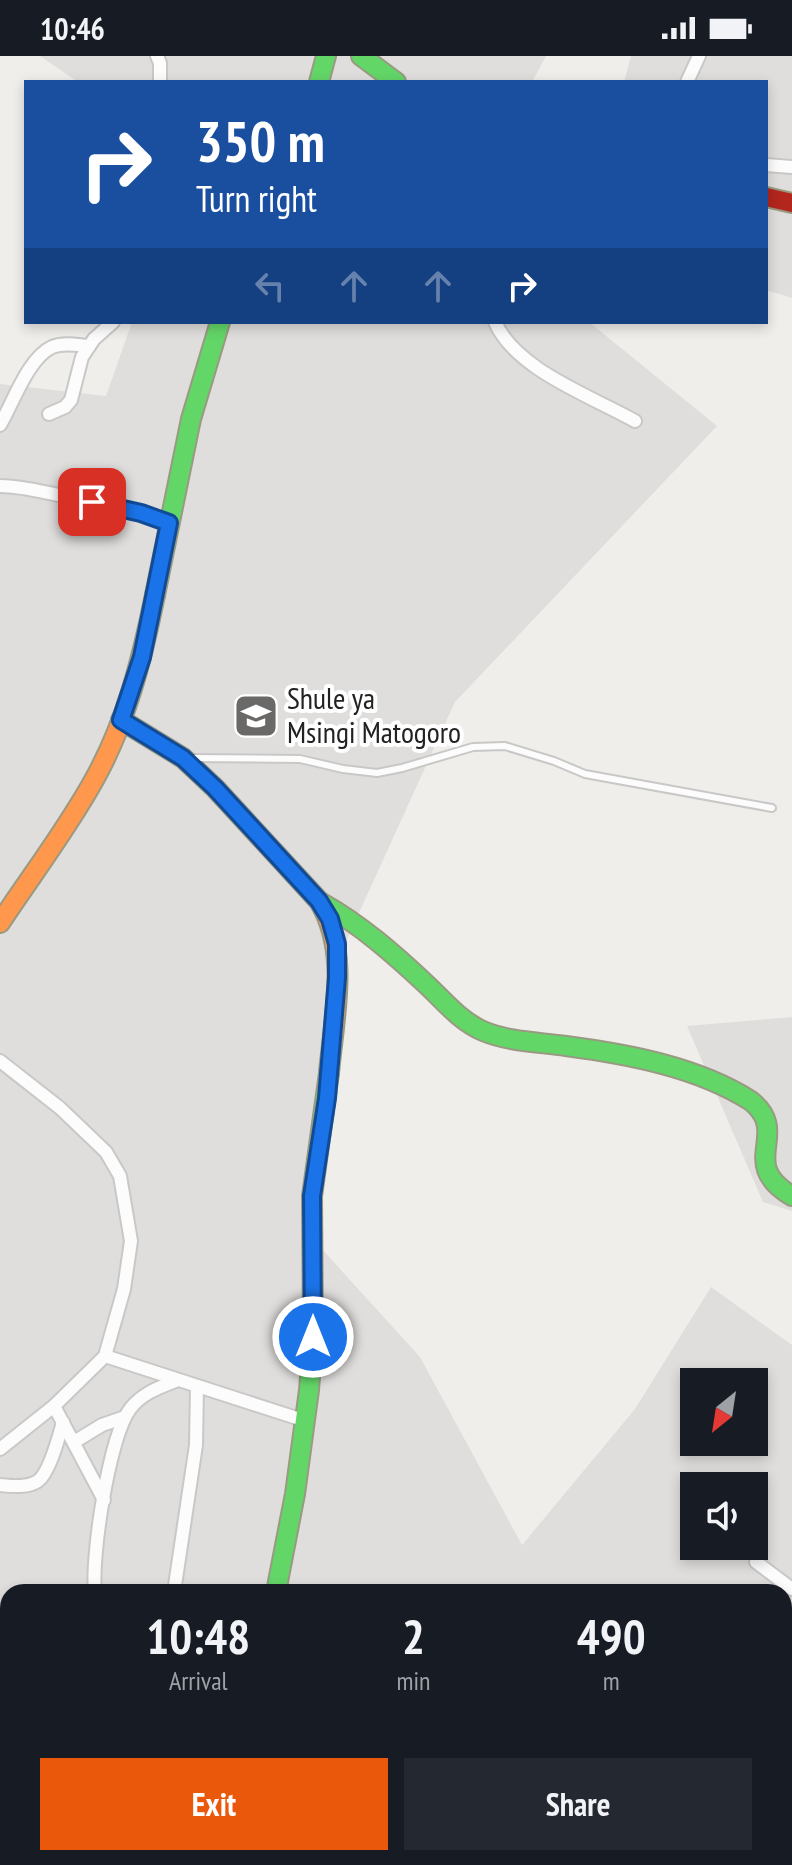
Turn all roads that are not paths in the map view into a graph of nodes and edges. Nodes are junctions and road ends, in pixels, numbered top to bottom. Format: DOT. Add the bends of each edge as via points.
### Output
graph roads {
  1 [pos="157,56"];
  2 [pos="326,56"];
  3 [pos="361,56"];
  4 [pos="699,56"];
  5 [pos="160,80"];
  6 [pos="320,80"];
  7 [pos="393,80"];
  8 [pos="688,80"];
  9 [pos="768,165"];
  10 [pos="792,167"];
  11 [pos="768,197"];
  12 [pos="792,203"];
  13 [pos="111,324"];
  14 [pos="219,324"];
  15 [pos="496,324"];
  16 [pos="89,346"];
  17 [pos="49,414"];
  18 [pos="635,421"];
  19 [pos="0,425"];
  20 [pos="0,486"];
  21 [pos="169,523"];
  22 [pos="121,720"];
  23 [pos="183,758"];
  24 [pos="772,808"];
  25 [pos="319,901"];
  26 [pos="0,923"];
  27 [pos="0,1061"];
  28 [pos="792,1196"];
  29 [pos="105,1356"];
  30 [pos="178,1380"];
  31 [pos="197,1386"];
  32 [pos="54,1406"];
  33 [pos="125,1417"];
  34 [pos="306,1421"];
  35 [pos="63,1422"];
  36 [pos="76,1444"];
  37 [pos="0,1449"];
  38 [pos="51,1458"];
  39 [pos="0,1485"];
  40 [pos="104,1500"];
  41 [pos="756,1562"];
  42 [pos="94,1584"];
  43 [pos="175,1584"];
  44 [pos="277,1584"];
  45 [pos="785,1584"];
  1 -- 5 [label="street"];
  2 -- 6 [label="street"];
  3 -- 7 [label="street"];
  4 -- 8 [label="street"];
  9 -- 10 [label="street"];
  11 -- 12 [label="street"];
  13 -- 16 [label="street"];
  14 -- 21 [label="street" via="191,419"];
  15 -- 18 [label="street" via="505,342 522,357"];
  16 -- 17 [label="street" via="71,400"];
  16 -- 19 [label="street" via="51,347 24,378"];
  20 -- 21 [label="street" via="92,502"];
  21 -- 22 [label="street" via="142,657"];
  22 -- 23 [label="street"];
  22 -- 26 [label="street" via="94,780"];
  23 -- 24 [label="lane" via="300,759 377,773 473,747 505,746 585,774"];
  23 -- 25 [label="street"];
  25 -- 28 [label="street" via="345,916 479,1030 509,1041 577,1048 688,1071 754,1103 772,1119 776,1135 769,1177"];
  25 -- 34 [label="street" via="337,944 337,978 312,1196 313,1337"];
  27 -- 29 [label="street" via="106,1152 120,1176 131,1241"];
  29 -- 30 [label="street"];
  29 -- 32 [label="street"];
  30 -- 31 [label="street"];
  30 -- 33 [label="street" via="151,1391"];
  31 -- 34 [label="street"];
  31 -- 43 [label="street" via="196,1445"];
  32 -- 35 [label="street"];
  32 -- 37 [label="street"];
  33 -- 36 [label="street" via="102,1425"];
  33 -- 40 [label="street"];
  34 -- 44 [label="street"];
  35 -- 36 [label="street"];
  35 -- 38 [label="street"];
  36 -- 38 [label="street"];
  36 -- 40 [label="street"];
  38 -- 39 [label="street" via="39,1481"];
  40 -- 42 [label="street"];
  41 -- 45 [label="street"];
}
